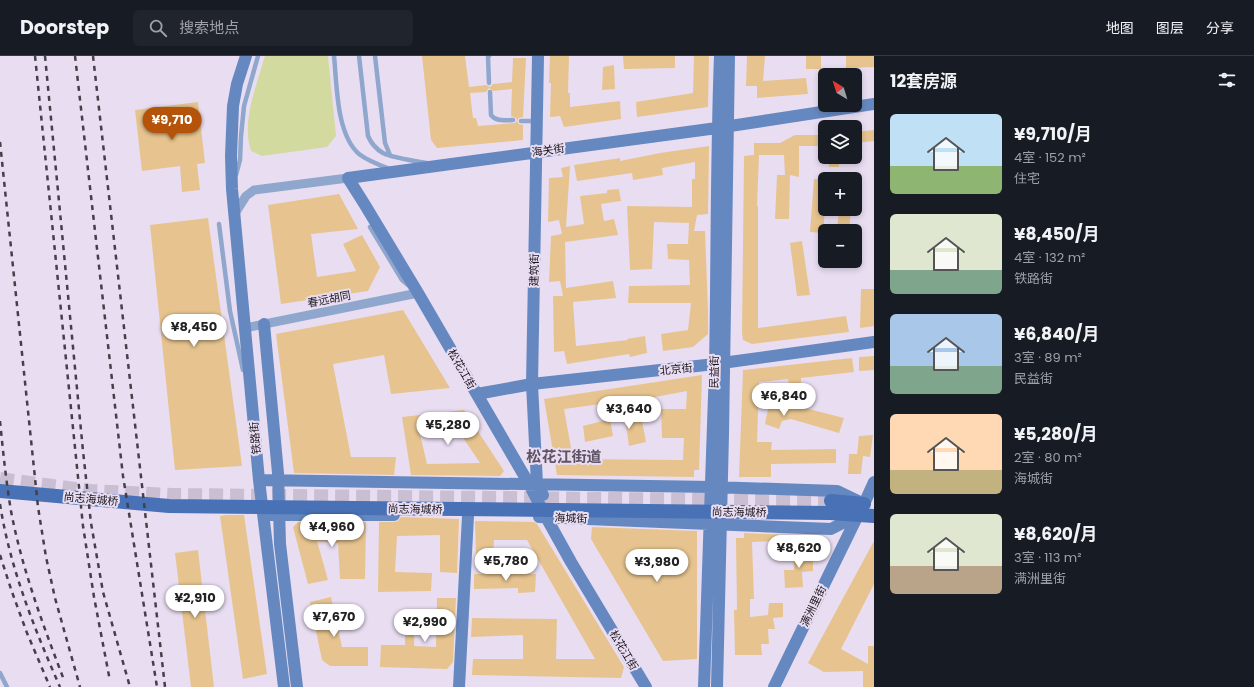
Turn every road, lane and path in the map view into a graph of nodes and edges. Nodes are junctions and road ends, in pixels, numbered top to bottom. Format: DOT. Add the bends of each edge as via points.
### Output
graph roads {
  1 [pos="246,56"];
  2 [pos="258,56"];
  3 [pos="334,56"];
  4 [pos="359,56"];
  5 [pos="376,56"];
  6 [pos="489,56"];
  7 [pos="538,56"];
  8 [pos="720,56"];
  9 [pos="729,56"];
  10 [pos="489,83"];
  11 [pos="490,92"];
  12 [pos="874,104"];
  13 [pos="513,120"];
  14 [pos="521,121"];
  15 [pos="537,122"];
  16 [pos="723,127"];
  17 [pos="536,152"];
  18 [pos="390,155"];
  19 [pos="437,165"];
  20 [pos="395,171"];
  21 [pos="348,178"];
  22 [pos="232,189"];
  23 [pos="234,215"];
  24 [pos="218,224"];
  25 [pos="370,227"];
  26 [pos="418,293"];
  27 [pos="264,324"];
  28 [pos="245,328"];
  29 [pos="874,342"];
  30 [pos="720,364"];
  31 [pos="532,384"];
  32 [pos="477,394"];
  33 [pos="253,412"];
  34 [pos="259,480"];
  35 [pos="278,480"];
  36 [pos="874,482"];
  37 [pos="533,484"];
  38 [pos="717,487"];
  39 [pos="0,491"];
  40 [pos="861,509"];
  41 [pos="264,515"];
  42 [pos="279,515"];
  43 [pos="468,516"];
  44 [pos="874,516"];
  45 [pos="550,517"];
  46 [pos="715,524"];
  47 [pos="0,673"];
  48 [pos="7,687"];
  49 [pos="284,687"];
  50 [pos="297,687"];
  51 [pos="459,687"];
  52 [pos="646,687"];
  53 [pos="655,687"];
  54 [pos="704,687"];
  55 [pos="717,687"];
  56 [pos="774,687"];
  1 -- 22 [label="main road, 铁路街" via="233,106"];
  2 -- 22 [label="lane" via="244,106 240,160"];
  3 -- 20 [label="lane" via="338,99 348,139 366,159"];
  4 -- 18 [label="lane" via="368,136 382,153"];
  5 -- 18 [label="lane" via="385,144"];
  6 -- 10 [label="lane"];
  7 -- 15 [label="main road, 建筑街"];
  8 -- 16 [label="main road, 民益街"];
  9 -- 16 [label="main road, 民益街"];
  11 -- 13 [label="lane" via="493,118"];
  12 -- 16 [label="main road, 海关街"];
  14 -- 15 [label="lane"];
  15 -- 17 [label="main road, 建筑街"];
  16 -- 17 [label="main road, 海关街"];
  16 -- 30 [label="main road, 民益街"];
  17 -- 19 [label="main road, 海关街"];
  17 -- 31 [label="main road, 建筑街"];
  18 -- 19 [label="lane"];
  19 -- 20 [label="main road, 海关街"];
  20 -- 21 [label="main road, 海关街"];
  21 -- 23 [label="street, 海关街" via="254,190 246,196"];
  21 -- 26 [label="main road, 松花江街"];
  22 -- 23 [label="main road, 铁路街"];
  23 -- 28 [label="main road, 铁路街"];
  24 -- 33 [label="lane" via="230,311"];
  25 -- 26 [label="lane" via="402,280"];
  26 -- 27 [label="street, 春远胡同"];
  26 -- 32 [label="main road, 松花江街"];
  27 -- 28 [label="street, 春远胡同"];
  27 -- 35 [label="main road, 铁路街"];
  28 -- 33 [label="main road, 铁路街"];
  29 -- 30 [label="main road, 北京街"];
  30 -- 31 [label="main road, 北京街"];
  30 -- 38 [label="main road, 民益街"];
  31 -- 32 [label="main road, 北京街"];
  31 -- 37 [label="main road, 建筑街"];
  32 -- 37 [label="main road, 松花江街"];
  33 -- 34 [label="main road, 铁路街"];
  34 -- 35 [label="main road"];
  34 -- 41 [label="main road, 铁路街"];
  35 -- 37 [label="main road"];
  35 -- 42 [label="main road, 铁路街"];
  36 -- 40 [label="main road, 满洲里街"];
  37 -- 38 [label="main road"];
  37 -- 45 [label="main road, 松花江街"];
  38 -- 40 [label="main road" via="837,491"];
  38 -- 46 [label="main road, 民益街"];
  39 -- 40 [label="main road, 尚志海城桥" via="170,506"];
  40 -- 44 [label="main road"];
  40 -- 46 [label="main road, 海城街" via="831,529"];
  40 -- 56 [label="main road, 满洲里街"];
  41 -- 42 [label="main road, 海城街"];
  41 -- 49 [label="main road, 铁路街"];
  42 -- 43 [label="main road, 海城街"];
  42 -- 50 [label="main road, 铁路街" via="280,544"];
  43 -- 45 [label="main road, 海城街"];
  43 -- 51 [label="main road"];
  45 -- 46 [label="main road, 海城街"];
  45 -- 52 [label="main road, 松花江街"];
  45 -- 53 [label="main road, 松花江街"];
  46 -- 54 [label="main road, 民益街"];
  46 -- 55 [label="main road, 民益街"];
  47 -- 48 [label="lane"];
}
